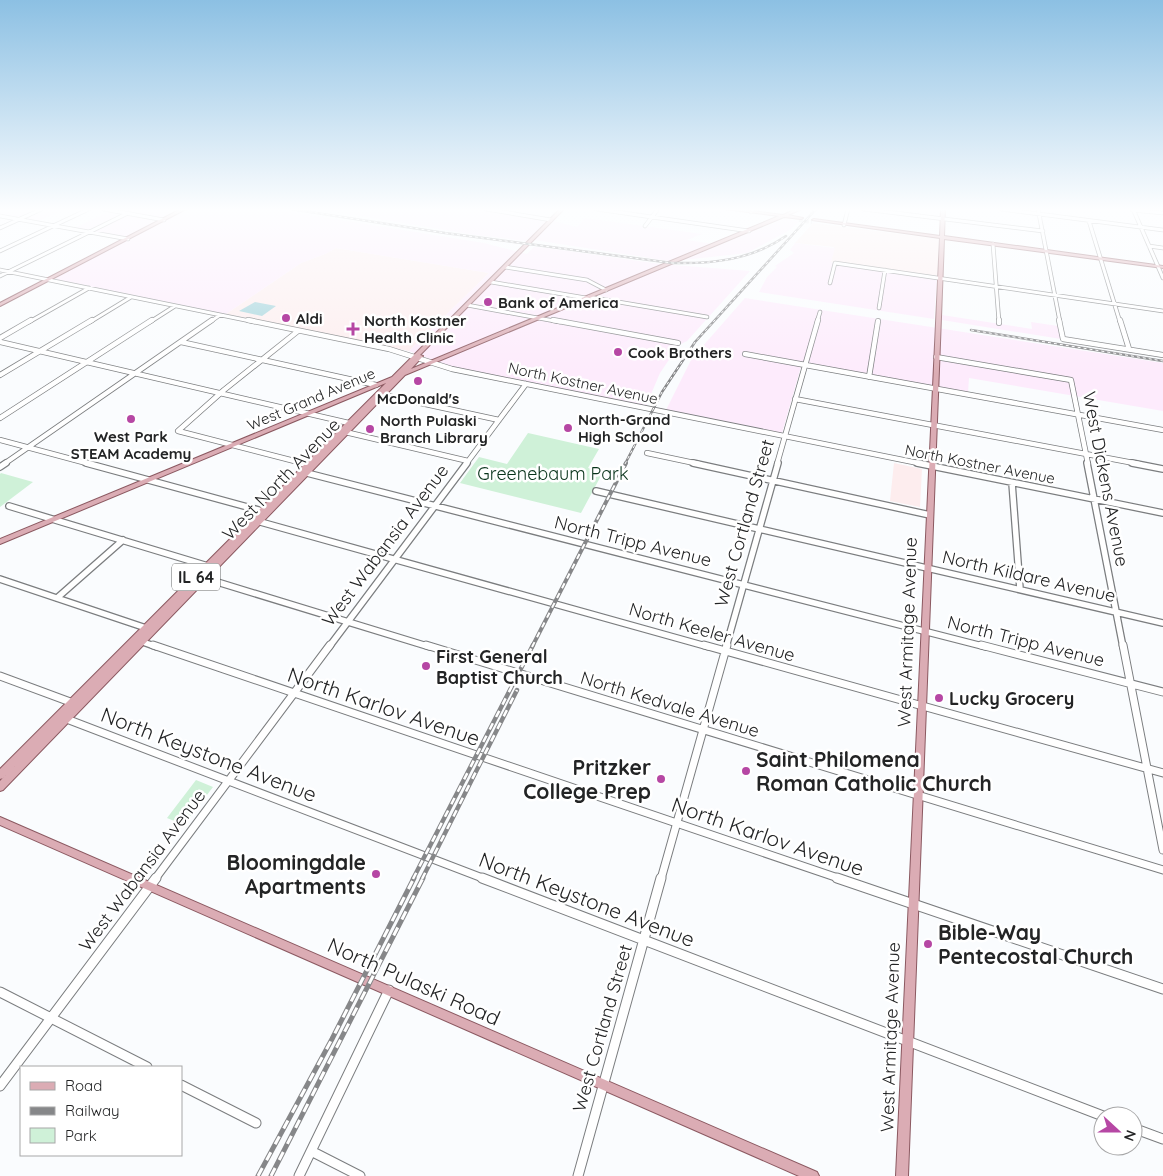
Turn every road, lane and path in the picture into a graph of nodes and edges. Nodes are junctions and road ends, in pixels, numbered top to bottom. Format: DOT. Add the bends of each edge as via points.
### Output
graph roads {
  1 [pos="25,264"];
  2 [pos="79,264"];
  3 [pos="668,264"];
  4 [pos="835,264"];
  5 [pos="841,264"];
  6 [pos="940,264"];
  7 [pos="994,264"];
  8 [pos="1049,264"];
  9 [pos="1103,264"];
  10 [pos="1137,264"];
  11 [pos="507,265"];
  12 [pos="1160,267"];
  13 [pos="0,270"];
  14 [pos="885,270"];
  15 [pos="9,272"];
  16 [pos="0,276"];
  17 [pos="940,278"];
  18 [pos="1163,278"];
  19 [pos="48,280"];
  20 [pos="491,282"];
  21 [pos="830,283"];
  22 [pos="996,286"];
  23 [pos="89,288"];
  24 [pos="606,290"];
  25 [pos="1056,295"];
  26 [pos="131,297"];
  27 [pos="588,297"];
  28 [pos="1115,304"];
  29 [pos="467,305"];
  30 [pos="0,306"];
  31 [pos="175,306"];
  32 [pos="879,308"];
  33 [pos="1163,310"];
  34 [pos="820,312"];
  35 [pos="220,315"];
  36 [pos="707,317"];
  37 [pos="538,318"];
  38 [pos="878,321"];
  39 [pos="999,323"];
  40 [pos="298,331"];
  41 [pos="0,340"];
  42 [pos="181,342"];
  43 [pos="678,343"];
  44 [pos="1129,349"];
  45 [pos="40,351"];
  46 [pos="745,354"];
  47 [pos="1163,355"];
  48 [pos="417,357"];
  49 [pos="936,357"];
  50 [pos="262,360"];
  51 [pos="87,362"];
  52 [pos="431,362"];
  53 [pos="805,365"];
  54 [pos="136,373"];
  55 [pos="404,374"];
  56 [pos="0,375"];
  57 [pos="869,377"];
  58 [pos="392,379"];
  59 [pos="526,384"];
  60 [pos="376,385"];
  61 [pos="935,389"];
  62 [pos="221,393"];
  63 [pos="381,394"];
  64 [pos="796,399"];
  65 [pos="308,414"];
  66 [pos="1078,414"];
  67 [pos="0,418"];
  68 [pos="499,420"];
  69 [pos="352,424"];
  70 [pos="934,426"];
  71 [pos="1163,430"];
  72 [pos="344,432"];
  73 [pos="784,437"];
  74 [pos="0,440"];
  75 [pos="232,445"];
  76 [pos="28,448"];
  77 [pos="647,453"];
  78 [pos="1086,454"];
  79 [pos="468,461"];
  80 [pos="311,465"];
  81 [pos="932,467"];
  82 [pos="0,468"];
  83 [pos="1163,469"];
  84 [pos="303,473"];
  85 [pos="148,480"];
  86 [pos="772,480"];
  87 [pos="1012,483"];
  88 [pos="596,491"];
  89 [pos="1095,500"];
  90 [pos="10,506"];
  91 [pos="434,506"];
  92 [pos="265,512"];
  93 [pos="1163,513"];
  94 [pos="930,514"];
  95 [pos="54,519"];
  96 [pos="256,521"];
  97 [pos="759,528"];
  98 [pos="123,540"];
  99 [pos="0,542"];
  100 [pos="395,559"];
  101 [pos="211,567"];
  102 [pos="928,568"];
  103 [pos="201,576"];
  104 [pos="0,579"];
  105 [pos="743,585"];
  106 [pos="1020,589"];
  107 [pos="57,598"];
  108 [pos="1117,612"];
  109 [pos="348,622"];
  110 [pos="1163,622"];
  111 [pos="145,628"];
  112 [pos="153,631"];
  113 [pos="925,631"];
  114 [pos="134,639"];
  115 [pos="142,642"];
  116 [pos="725,651"];
  117 [pos="0,676"];
  118 [pos="1131,684"];
  119 [pos="1163,692"];
  120 [pos="294,694"];
  121 [pos="72,703"];
  122 [pos="80,706"];
  123 [pos="922,706"];
  124 [pos="58,716"];
  125 [pos="67,719"];
  126 [pos="702,730"];
  127 [pos="1147,768"];
  128 [pos="1163,773"];
  129 [pos="0,775"];
  130 [pos="229,781"];
  131 [pos="0,787"];
  132 [pos="918,795"];
  133 [pos="0,821"];
  134 [pos="676,824"];
  135 [pos="1163,850"];
  136 [pos="1163,870"];
  137 [pos="151,886"];
  138 [pos="913,904"];
  139 [pos="644,940"];
  140 [pos="1163,989"];
  141 [pos="389,990"];
  142 [pos="0,992"];
  143 [pos="51,1018"];
  144 [pos="907,1041"];
  145 [pos="145,1066"];
  146 [pos="604,1084"];
  147 [pos="0,1086"];
  148 [pos="182,1086"];
  149 [pos="1093,1112"];
  150 [pos="256,1123"];
  151 [pos="1143,1132"];
  152 [pos="1163,1139"];
  153 [pos="311,1151"];
  154 [pos="300,1176"];
  155 [pos="360,1176"];
  156 [pos="578,1176"];
  157 [pos="813,1176"];
  158 [pos="902,1176"];
  1 -- 15 [label="street"];
  2 -- 19 [label="main road"];
  3 -- 24 [label="main road, West Grand Avenue"];
  4 -- 21 [label="street"];
  5 -- 14 [label="street"];
  6 -- 17 [label="main road, West Armitage Avenue"];
  7 -- 22 [label="street"];
  8 -- 25 [label="street"];
  9 -- 28 [label="street"];
  10 -- 12 [label="main road"];
  11 -- 20 [label="main road, West North Avenue / IL 64"];
  11 -- 24 [label="street" via="587,280"];
  12 -- 18 [label="street"];
  13 -- 15 [label="street, North Kostner Avenue"];
  14 -- 17 [label="street"];
  14 -- 32 [label="street"];
  15 -- 16 [label="street"];
  15 -- 19 [label="street, North Kostner Avenue"];
  17 -- 22 [label="street"];
  17 -- 49 [label="main road, West Armitage Avenue"];
  19 -- 23 [label="street, North Kostner Avenue"];
  19 -- 30 [label="main road"];
  20 -- 27 [label="street"];
  20 -- 29 [label="main road, West North Avenue / IL 64"];
  22 -- 25 [label="street"];
  22 -- 39 [label="street"];
  23 -- 26 [label="street, North Kostner Avenue"];
  23 -- 41 [label="street"];
  24 -- 27 [label="main road, West Grand Avenue"];
  25 -- 28 [label="street"];
  25 -- 44 [label="street" via="1063,339"];
  26 -- 31 [label="street, North Kostner Avenue"];
  26 -- 45 [label="street"];
  27 -- 36 [label="street"];
  27 -- 37 [label="main road, West Grand Avenue"];
  28 -- 33 [label="street"];
  28 -- 44 [label="street"];
  29 -- 37 [label="street"];
  29 -- 48 [label="main road, West North Avenue / IL 64"];
  31 -- 35 [label="street, North Kostner Avenue"];
  31 -- 51 [label="street"];
  34 -- 53 [label="street, West Cortland Street"];
  35 -- 40 [label="street, North Kostner Avenue"];
  35 -- 42 [label="street"];
  37 -- 43 [label="street"];
  37 -- 52 [label="main road, West Grand Avenue"];
  38 -- 57 [label="street"];
  40 -- 48 [label="street, North Kostner Avenue"];
  40 -- 50 [label="street"];
  41 -- 45 [label="street"];
  42 -- 50 [label="street"];
  42 -- 54 [label="street"];
  44 -- 47 [label="street"];
  45 -- 51 [label="street"];
  45 -- 56 [label="street"];
  46 -- 53 [label="street"];
  48 -- 52 [label="street, North Kostner Avenue"];
  48 -- 55 [label="main road, West North Avenue / IL 64"];
  48 -- 58 [label="main road, West North Avenue / IL 64"];
  49 -- 61 [label="main road, West Armitage Avenue"];
  49 -- 66 [label="street, West Dickens Avenue" via="1071,380"];
  50 -- 60 [label="street"];
  50 -- 62 [label="street"];
  51 -- 54 [label="street"];
  51 -- 67 [label="street"];
  52 -- 55 [label="main road, West Grand Avenue"];
  52 -- 59 [label="street, North Kostner Avenue"];
  53 -- 57 [label="street"];
  53 -- 64 [label="street, West Cortland Street"];
  54 -- 62 [label="street"];
  54 -- 76 [label="street"];
  55 -- 58 [label="main road, West Grand Avenue"];
  55 -- 63 [label="main road, West North Avenue / IL 64"];
  57 -- 61 [label="street"];
  58 -- 60 [label="main road, West Grand Avenue"];
  58 -- 63 [label="main road, West North Avenue / IL 64"];
  59 -- 68 [label="street, West Wabansia Avenue"];
  59 -- 73 [label="street, North Kostner Avenue"];
  60 -- 65 [label="main road, West Grand Avenue"];
  61 -- 66 [label="street"];
  61 -- 70 [label="main road, West Armitage Avenue"];
  62 -- 65 [label="street"];
  62 -- 75 [label="street" via="178,431"];
  63 -- 68 [label="street"];
  63 -- 69 [label="main road, West North Avenue / IL 64"];
  64 -- 70 [label="street"];
  64 -- 73 [label="street, West Cortland Street"];
  65 -- 69 [label="street"];
  65 -- 75 [label="main road, West Grand Avenue"];
  66 -- 71 [label="street"];
  66 -- 78 [label="street, West Dickens Avenue"];
  68 -- 79 [label="street, West Wabansia Avenue"];
  69 -- 72 [label="main road, West North Avenue / IL 64"];
  70 -- 78 [label="street"];
  70 -- 81 [label="main road, West Armitage Avenue"];
  72 -- 79 [label="street"];
  72 -- 80 [label="main road, West North Avenue / IL 64"];
  73 -- 81 [label="street, North Kostner Avenue"];
  73 -- 86 [label="street, West Cortland Street"];
  74 -- 76 [label="street"];
  75 -- 80 [label="street"];
  75 -- 85 [label="main road, West Grand Avenue"];
  76 -- 82 [label="street"];
  76 -- 85 [label="street"];
  77 -- 86 [label="street"];
  78 -- 83 [label="street"];
  78 -- 89 [label="street, West Dickens Avenue"];
  79 -- 91 [label="street, West Wabansia Avenue"];
  80 -- 84 [label="main road, West North Avenue / IL 64"];
  81 -- 87 [label="street, North Kostner Avenue"];
  81 -- 94 [label="main road, West Armitage Avenue"];
  84 -- 91 [label="street, North Tripp Avenue"];
  84 -- 92 [label="main road, West North Avenue / IL 64"];
  85 -- 92 [label="street"];
  85 -- 95 [label="main road, West Grand Avenue"];
  86 -- 94 [label="street"];
  86 -- 97 [label="street, West Cortland Street"];
  87 -- 89 [label="street, North Kostner Avenue"];
  87 -- 106 [label="street"];
  88 -- 97 [label="street, North Kildare Avenue"];
  89 -- 93 [label="street, North Kostner Avenue"];
  89 -- 108 [label="street, West Dickens Avenue"];
  90 -- 95 [label="street"];
  91 -- 100 [label="street, West Wabansia Avenue"];
  91 -- 105 [label="street, North Tripp Avenue"];
  92 -- 96 [label="main road, West North Avenue / IL 64"];
  94 -- 102 [label="main road, West Armitage Avenue"];
  95 -- 98 [label="street"];
  95 -- 99 [label="main road, West Grand Avenue"];
  96 -- 100 [label="street, North Keeler Avenue"];
  96 -- 101 [label="main road, West North Avenue / IL 64"];
  97 -- 102 [label="street, North Kildare Avenue"];
  97 -- 105 [label="street, West Cortland Street"];
  98 -- 101 [label="street"];
  98 -- 107 [label="street"];
  100 -- 109 [label="street, West Wabansia Avenue"];
  100 -- 116 [label="street, North Keeler Avenue"];
  101 -- 103 [label="main road, West North Avenue / IL 64"];
  102 -- 106 [label="street, North Kildare Avenue"];
  102 -- 113 [label="main road, West Armitage Avenue"];
  103 -- 109 [label="street, North Kedvale Avenue"];
  103 -- 111 [label="main road, West North Avenue / IL 64"];
  103 -- 112 [label="main road, West North Avenue / IL 64"];
  104 -- 107 [label="street"];
  105 -- 113 [label="street, North Tripp Avenue"];
  105 -- 116 [label="street, West Cortland Street"];
  106 -- 108 [label="street, North Kildare Avenue"];
  107 -- 111 [label="street"];
  108 -- 110 [label="street, North Kildare Avenue"];
  108 -- 118 [label="street, West Dickens Avenue"];
  109 -- 120 [label="street, West Wabansia Avenue"];
  109 -- 126 [label="street, North Kedvale Avenue"];
  111 -- 112 [label="street"];
  111 -- 114 [label="main road, West North Avenue / IL 64"];
  112 -- 115 [label="main road, West North Avenue / IL 64"];
  113 -- 118 [label="street, North Tripp Avenue"];
  113 -- 123 [label="main road, West Armitage Avenue"];
  114 -- 115 [label="street, North Karlov Avenue"];
  114 -- 121 [label="main road, West North Avenue / IL 64"];
  115 -- 120 [label="street, North Karlov Avenue"];
  115 -- 122 [label="main road, West North Avenue / IL 64"];
  116 -- 123 [label="street, North Keeler Avenue"];
  116 -- 126 [label="street, West Cortland Street"];
  117 -- 121 [label="street, North Keystone Avenue"];
  118 -- 119 [label="street, North Tripp Avenue"];
  118 -- 127 [label="street, West Dickens Avenue"];
  120 -- 130 [label="street, West Wabansia Avenue"];
  120 -- 134 [label="street, North Karlov Avenue"];
  121 -- 122 [label="street, North Keystone Avenue"];
  121 -- 124 [label="main road, West North Avenue / IL 64"];
  122 -- 125 [label="main road, West North Avenue / IL 64"];
  123 -- 127 [label="street, North Keeler Avenue"];
  123 -- 132 [label="main road, West Armitage Avenue"];
  124 -- 125 [label="street, North Keystone Avenue"];
  124 -- 129 [label="main road, West North Avenue / IL 64"];
  125 -- 130 [label="street, North Keystone Avenue"];
  125 -- 131 [label="main road, West North Avenue / IL 64"];
  126 -- 132 [label="street, North Kedvale Avenue"];
  126 -- 134 [label="street, West Cortland Street"];
  127 -- 128 [label="street, North Keeler Avenue"];
  127 -- 135 [label="street, West Dickens Avenue"];
  130 -- 137 [label="street, West Wabansia Avenue"];
  130 -- 139 [label="street, North Keystone Avenue"];
  132 -- 136 [label="street, North Kedvale Avenue"];
  132 -- 138 [label="main road, West Armitage Avenue"];
  133 -- 137 [label="main road, North Pulaski Road"];
  134 -- 138 [label="street, North Karlov Avenue"];
  134 -- 139 [label="street, West Cortland Street"];
  137 -- 141 [label="main road, North Pulaski Road"];
  137 -- 143 [label="street, West Wabansia Avenue"];
  138 -- 140 [label="street, North Karlov Avenue"];
  138 -- 144 [label="main road, West Armitage Avenue"];
  139 -- 144 [label="street, North Keystone Avenue"];
  139 -- 146 [label="street, West Cortland Street"];
  141 -- 146 [label="main road, North Pulaski Road"];
  141 -- 153 [label="street"];
  142 -- 143 [label="street"];
  143 -- 145 [label="street"];
  143 -- 147 [label="street, West Wabansia Avenue"];
  144 -- 149 [label="street, North Keystone Avenue"];
  144 -- 158 [label="main road, West Armitage Avenue"];
  146 -- 156 [label="street, West Cortland Street"];
  146 -- 157 [label="main road, North Pulaski Road"];
  148 -- 150 [label="street"];
  151 -- 152 [label="street"];
  153 -- 154 [label="street"];
  153 -- 155 [label="street"];
}
